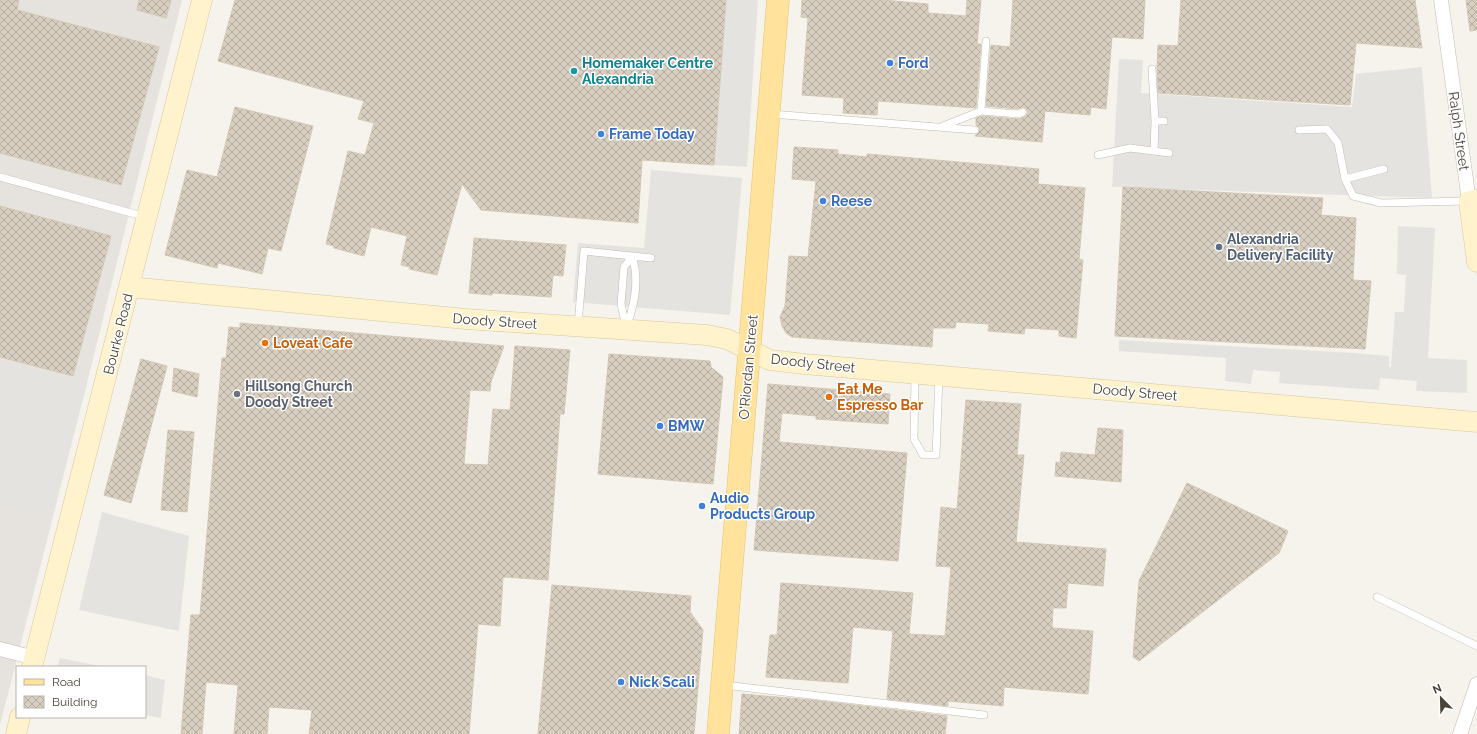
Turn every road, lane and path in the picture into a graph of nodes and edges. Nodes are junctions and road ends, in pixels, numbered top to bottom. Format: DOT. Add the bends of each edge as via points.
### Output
graph roads {
  1 [pos="202,0"];
  2 [pos="778,0"];
  3 [pos="1441,0"];
  4 [pos="986,41"];
  5 [pos="1152,69"];
  6 [pos="981,111"];
  7 [pos="1023,112"];
  8 [pos="769,114"];
  9 [pos="1155,121"];
  10 [pos="1164,121"];
  11 [pos="940,127"];
  12 [pos="975,130"];
  13 [pos="1300,130"];
  14 [pos="1154,151"];
  15 [pos="1169,153"];
  16 [pos="1098,155"];
  17 [pos="1384,169"];
  18 [pos="0,177"];
  19 [pos="1346,179"];
  20 [pos="1473,201"];
  21 [pos="147,217"];
  22 [pos="632,257"];
  23 [pos="651,258"];
  24 [pos="1477,262"];
  25 [pos="130,287"];
  26 [pos="578,327"];
  27 [pos="626,329"];
  28 [pos="749,350"];
  29 [pos="915,372"];
  30 [pos="939,374"];
  31 [pos="1477,422"];
  32 [pos="1377,597"];
  33 [pos="1477,646"];
  34 [pos="0,649"];
  35 [pos="34,662"];
  36 [pos="1477,684"];
  37 [pos="722,685"];
  38 [pos="984,715"];
  39 [pos="20,718"];
  40 [pos="16,734"];
  41 [pos="718,734"];
  42 [pos="1460,734"];
  1 -- 21 [label="street, Bourke Road"];
  2 -- 8 [label="main road, O'Riordan Street"];
  3 -- 20 [label="street, Ralph Street"];
  4 -- 6 [label="lane"];
  5 -- 9 [label="lane"];
  6 -- 7 [label="lane" via="1019,114"];
  6 -- 11 [label="lane"];
  8 -- 11 [label="lane"];
  8 -- 28 [label="main road, O'Riordan Street"];
  9 -- 10 [label="lane"];
  9 -- 14 [label="lane"];
  11 -- 12 [label="lane"];
  13 -- 19 [label="lane" via="1327,129 1338,143"];
  14 -- 15 [label="lane"];
  14 -- 16 [label="lane" via="1130,148"];
  17 -- 19 [label="lane"];
  18 -- 21 [label="lane"];
  19 -- 20 [label="lane" via="1353,196 1381,203"];
  20 -- 24 [label="street, Ralph Street"];
  21 -- 25 [label="street, Bourke Road"];
  22 -- 23 [label="lane"];
  22 -- 26 [label="lane" via="584,251"];
  22 -- 27 [label="lane" via="636,268 633,310"];
  22 -- 27 [label="lane" via="624,267 621,304"];
  25 -- 26 [label="street, Doody Street"];
  25 -- 35 [label="street, Bourke Road"];
  26 -- 27 [label="street, Doody Street"];
  27 -- 28 [label="street, Doody Street" via="707,335 727,339"];
  28 -- 29 [label="street, Doody Street" via="770,360"];
  28 -- 37 [label="main road, O'Riordan Street"];
  29 -- 30 [label="street, Doody Street"];
  29 -- 30 [label="lane" via="914,439 923,455 936,455"];
  30 -- 31 [label="street, Doody Street"];
  32 -- 33 [label="lane"];
  34 -- 35 [label="street"];
  36 -- 42 [label="street"];
  37 -- 38 [label="lane"];
  37 -- 41 [label="main road, O'Riordan Street"];
  39 -- 40 [label="street"];
}
